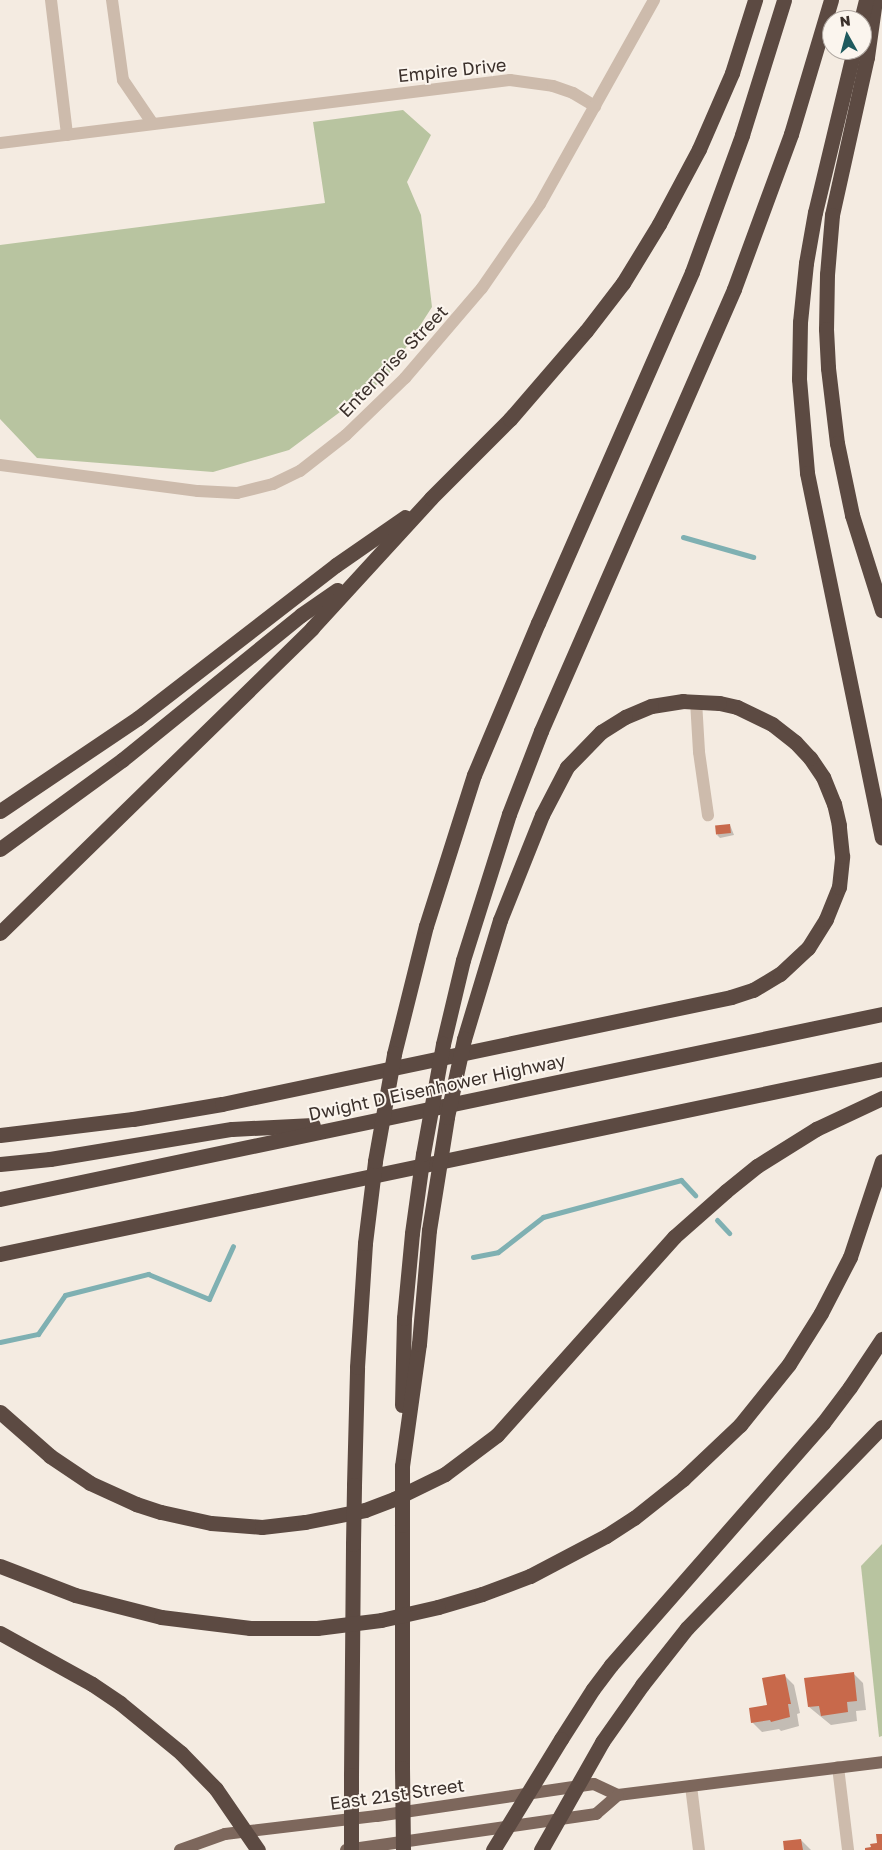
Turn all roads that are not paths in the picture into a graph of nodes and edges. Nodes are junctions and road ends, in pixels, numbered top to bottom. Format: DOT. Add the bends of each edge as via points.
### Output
graph roads {
  1 [pos="51,0"];
  2 [pos="112,0"];
  3 [pos="654,0"];
  4 [pos="755,0"];
  5 [pos="784,0"];
  6 [pos="831,0"];
  7 [pos="875,0"];
  8 [pos="852,60"];
  9 [pos="595,106"];
  10 [pos="153,124"];
  11 [pos="67,135"];
  12 [pos="0,143"];
  13 [pos="0,465"];
  14 [pos="431,498"];
  15 [pos="359,575"];
  16 [pos="882,610"];
  17 [pos="696,701"];
  18 [pos="0,811"];
  19 [pos="708,815"];
  20 [pos="882,837"];
  21 [pos="0,849"];
  22 [pos="0,933"];
  23 [pos="882,1014"];
  24 [pos="882,1069"];
  25 [pos="882,1098"];
  26 [pos="361,1122"];
  27 [pos="0,1135"];
  28 [pos="882,1161"];
  29 [pos="0,1164"];
  30 [pos="0,1199"];
  31 [pos="0,1254"];
  32 [pos="882,1339"];
  33 [pos="0,1412"];
  34 [pos="882,1427"];
  35 [pos="402,1466"];
  36 [pos="0,1566"];
  37 [pos="0,1632"];
  38 [pos="882,1762"];
  39 [pos="838,1767"];
  40 [pos="691,1786"];
  41 [pos="618,1795"];
  42 [pos="180,1850"];
  43 [pos="258,1850"];
  44 [pos="346,1850"];
  45 [pos="350,1850"];
  46 [pos="403,1850"];
  47 [pos="493,1850"];
  48 [pos="541,1850"];
  49 [pos="699,1850"];
  50 [pos="848,1850"];
  1 -- 11 [label="street"];
  2 -- 10 [label="street" via="123,80"];
  3 -- 9 [label="street, Enterprise Street"];
  4 -- 14 [label="highway" via="732,73 699,149 623,283 510,419"];
  5 -- 45 [label="highway, bridge" via="745,126 692,272 474,775 426,926 394,1054 375,1161 365,1243 357,1367"];
  6 -- 35 [label="highway, bridge" via="788,143 734,289 541,731 509,814 463,960 443,1044 412,1233 404,1318"];
  7 -- 16 [label="highway" via="867,57 832,215 826,320 837,443 852,515"];
  8 -- 20 [label="highway" via="806,263 800,322 800,389 807,473"];
  9 -- 10 [label="street, Empire Drive" via="553,86 510,80"];
  9 -- 13 [label="street, Enterprise Street" via="529,222 459,317 379,404 300,471 273,484 238,493 198,491"];
  10 -- 11 [label="street, Empire Drive"];
  11 -- 12 [label="street, Empire Drive"];
  14 -- 15 [label="highway"];
  14 -- 18 [label="highway" via="336,565 138,718"];
  15 -- 21 [label="highway" via="301,615 122,760"];
  15 -- 22 [label="highway" via="312,628"];
  17 -- 19 [label="street"];
  17 -- 27 [label="highway" via="737,706 772,724 810,758 823,777 834,804 842,856 834,902 808,948 768,982 731,997 231,1102 123,1120"];
  17 -- 35 [label="highway, bridge" via="651,706 625,717 590,742 567,767 542,815 513,885 464,1039 447,1117 429,1230 419,1344"];
  23 -- 26 [label="highway, Dwight D Eisenhower Highway"];
  24 -- 31 [label="highway"];
  25 -- 33 [label="highway" via="816,1129 757,1166 674,1237 497,1435 445,1474 365,1510 262,1527 211,1522 161,1512 90,1483 50,1456"];
  26 -- 29 [label="highway" via="232,1129 50,1159"];
  26 -- 30 [label="highway, Dwight D Eisenhower Highway"];
  28 -- 36 [label="highway, bridge" via="850,1257 816,1321 757,1407 683,1479 634,1518 530,1576 438,1607 381,1620 318,1628 250,1628 161,1617 75,1595"];
  32 -- 47 [label="highway, bridge" via="823,1423 592,1689"];
  34 -- 48 [label="highway, bridge" via="687,1628 637,1690 602,1742"];
  35 -- 46 [label="highway, bridge"];
  37 -- 43 [label="highway, bridge" via="92,1684 182,1753 216,1790"];
  38 -- 39 [label="main road"];
  39 -- 40 [label="main road"];
  39 -- 50 [label="street"];
  40 -- 41 [label="main road"];
  40 -- 49 [label="street"];
  41 -- 42 [label="main road, East 21st Street" via="594,1784 377,1816 225,1834"];
  41 -- 44 [label="main road" via="596,1814"];
}
